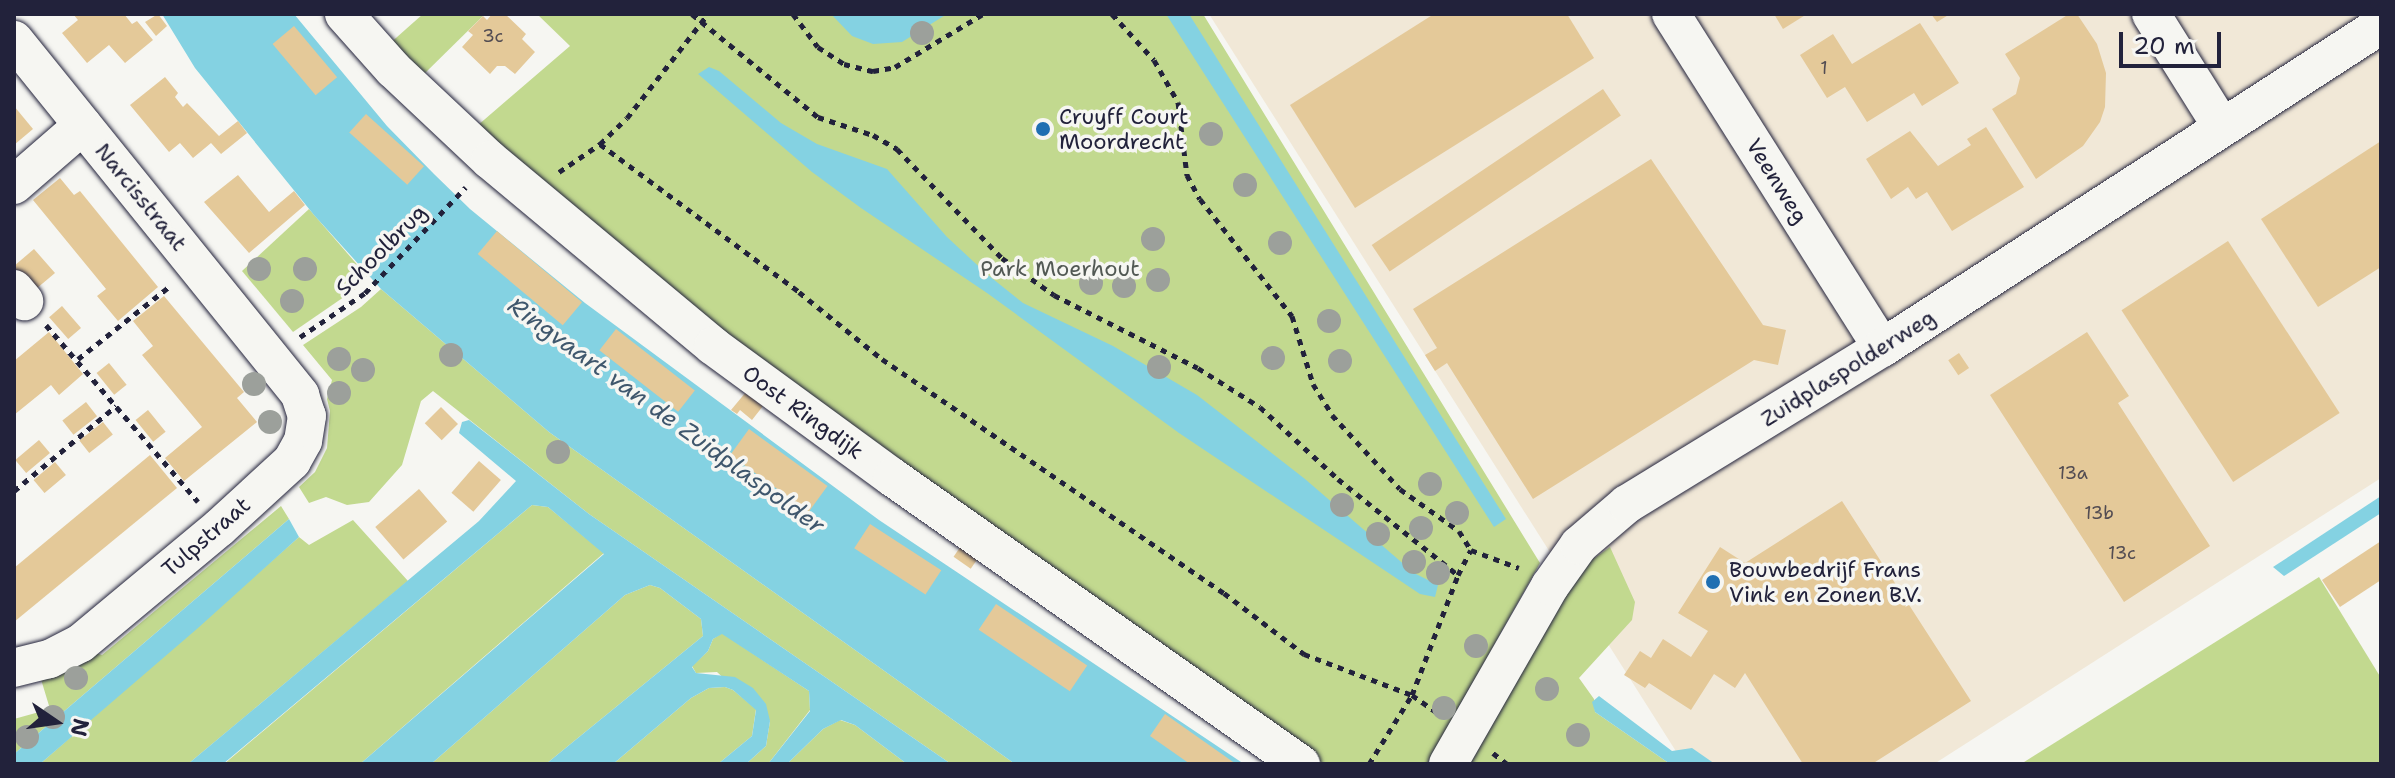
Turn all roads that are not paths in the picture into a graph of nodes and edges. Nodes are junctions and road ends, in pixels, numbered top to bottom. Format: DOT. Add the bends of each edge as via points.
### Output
graph roads {
  1 [pos="344,14"];
  2 [pos="1671,14"];
  3 [pos="2151,14"];
  4 [pos="2381,25"];
  5 [pos="14,40"];
  6 [pos="83,125"];
  7 [pos="2222,127"];
  8 [pos="14,185"];
  9 [pos="1882,348"];
  10 [pos="267,355"];
  11 [pos="14,668"];
  12 [pos="1457,748"];
  13 [pos="1301,764"];
  1 -- 13 [label="street, Oost Ringdijk" via="393,69 530,195 713,346"];
  2 -- 9 [label="street, Veenweg"];
  3 -- 7 [label="street"];
  4 -- 7 [label="street, Zuidplaspolderweg"];
  5 -- 6 [label="street, Narcisstraat"];
  6 -- 8 [label="street"];
  6 -- 10 [label="street, Narcisstraat"];
  7 -- 9 [label="street, Zuidplaspolderweg"];
  9 -- 12 [label="street, Zuidplaspolderweg" via="1627,504 1579,545"];
  10 -- 11 [label="street, Tulpstraat" via="300,395 307,416 303,441 292,461 81,643"];
}
